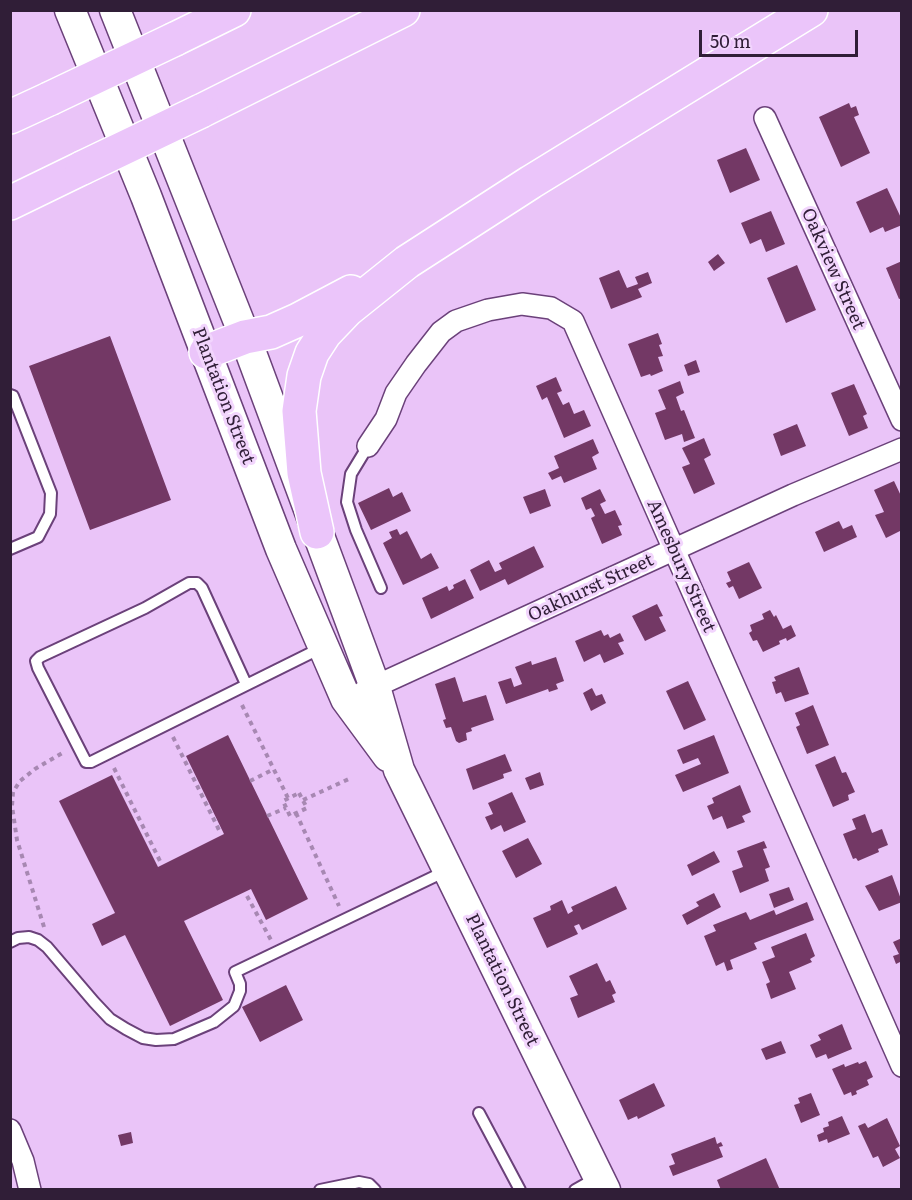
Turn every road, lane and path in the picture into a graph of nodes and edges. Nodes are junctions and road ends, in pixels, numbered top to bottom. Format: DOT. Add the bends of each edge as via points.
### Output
graph roads {
  1 [pos="70,10"];
  2 [pos="115,10"];
  3 [pos="234,10"];
  4 [pos="403,10"];
  5 [pos="811,10"];
  6 [pos="10,117"];
  7 [pos="765,118"];
  8 [pos="10,203"];
  9 [pos="407,262"];
  10 [pos="245,337"];
  11 [pos="206,352"];
  12 [pos="10,394"];
  13 [pos="902,420"];
  14 [pos="368,446"];
  15 [pos="902,449"];
  16 [pos="317,532"];
  17 [pos="10,549"];
  18 [pos="674,550"];
  19 [pos="381,588"];
  20 [pos="323,646"];
  21 [pos="246,684"];
  22 [pos="375,687"];
  23 [pos="346,699"];
  24 [pos="231,707"];
  25 [pos="182,731"];
  26 [pos="173,736"];
  27 [pos="163,741"];
  28 [pos="78,744"];
  29 [pos="113,765"];
  30 [pos="274,769"];
  31 [pos="399,770"];
  32 [pos="351,778"];
  33 [pos="250,781"];
  34 [pos="288,798"];
  35 [pos="303,800"];
  36 [pos="286,808"];
  37 [pos="296,813"];
  38 [pos="267,816"];
  39 [pos="220,832"];
  40 [pos="160,861"];
  41 [pos="448,870"];
  42 [pos="247,896"];
  43 [pos="330,910"];
  44 [pos="281,935"];
  45 [pos="10,942"];
  46 [pos="53,955"];
  47 [pos="902,1066"];
  48 [pos="479,1113"];
  49 [pos="10,1130"];
  50 [pos="593,1185"];
  51 [pos="30,1190"];
  52 [pos="320,1190"];
  53 [pos="375,1190"];
  54 [pos="520,1190"];
  1 -- 11 [label="main road, Plantation Street"];
  2 -- 10 [label="main road, Plantation Street"];
  3 -- 6 [label="highway, bridge"];
  4 -- 8 [label="highway, bridge"];
  5 -- 9 [label="highway"];
  7 -- 13 [label="street, Oakview Street"];
  9 -- 10 [label="highway" via="298,320 271,332"];
  9 -- 16 [label="highway" via="346,310 325,333 304,376 300,432"];
  10 -- 11 [label="highway"];
  10 -- 16 [label="main road, Plantation Street"];
  11 -- 20 [label="main road, Plantation Street" via="281,549"];
  12 -- 17 [label="lane" via="51,493 50,514 38,537"];
  14 -- 18 [label="street, Amesbury Street" via="386,419 396,393 441,332 456,321 488,310 522,304 551,308 573,321"];
  14 -- 19 [label="lane" via="351,474 347,502"];
  15 -- 18 [label="street, Oakhurst Street"];
  16 -- 22 [label="main road, Plantation Street"];
  18 -- 22 [label="street, Oakhurst Street"];
  18 -- 47 [label="street, Amesbury Street"];
  20 -- 21 [label="lane"];
  20 -- 23 [label="main road, Plantation Street"];
  21 -- 28 [label="lane" via="91,762 86,762"];
  21 -- 28 [label="lane" via="202,588 189,583 36,661"];
  22 -- 23 [label="street, Oakhurst Street"];
  22 -- 31 [label="main road, Plantation Street"];
  23 -- 31 [label="main road, Plantation Street"];
  24 -- 30 [label="path" via="241,703"];
  25 -- 26 [label="path"];
  26 -- 27 [label="path"];
  26 -- 39 [label="path"];
  28 -- 46 [label="path" via="35,769 13,792 13,825 21,858"];
  29 -- 40 [label="path"];
  30 -- 33 [label="path"];
  30 -- 34 [label="path"];
  31 -- 41 [label="main road, Plantation Street"];
  32 -- 35 [label="path"];
  34 -- 35 [label="path" via="299,793"];
  34 -- 36 [label="path" via="283,801"];
  35 -- 37 [label="path" via="307,808"];
  36 -- 37 [label="path" via="290,816"];
  36 -- 38 [label="path"];
  37 -- 43 [label="path" via="340,906"];
  41 -- 46 [label="lane" via="236,972 240,992 234,1006 214,1022 174,1039 143,1038 118,1024"];
  41 -- 50 [label="main road, Plantation Street"];
  42 -- 44 [label="path" via="271,940"];
  45 -- 46 [label="lane" via="29,937"];
  48 -- 54 [label="lane"];
  49 -- 51 [label="street"];
  52 -- 53 [label="lane" via="359,1182"];
}
